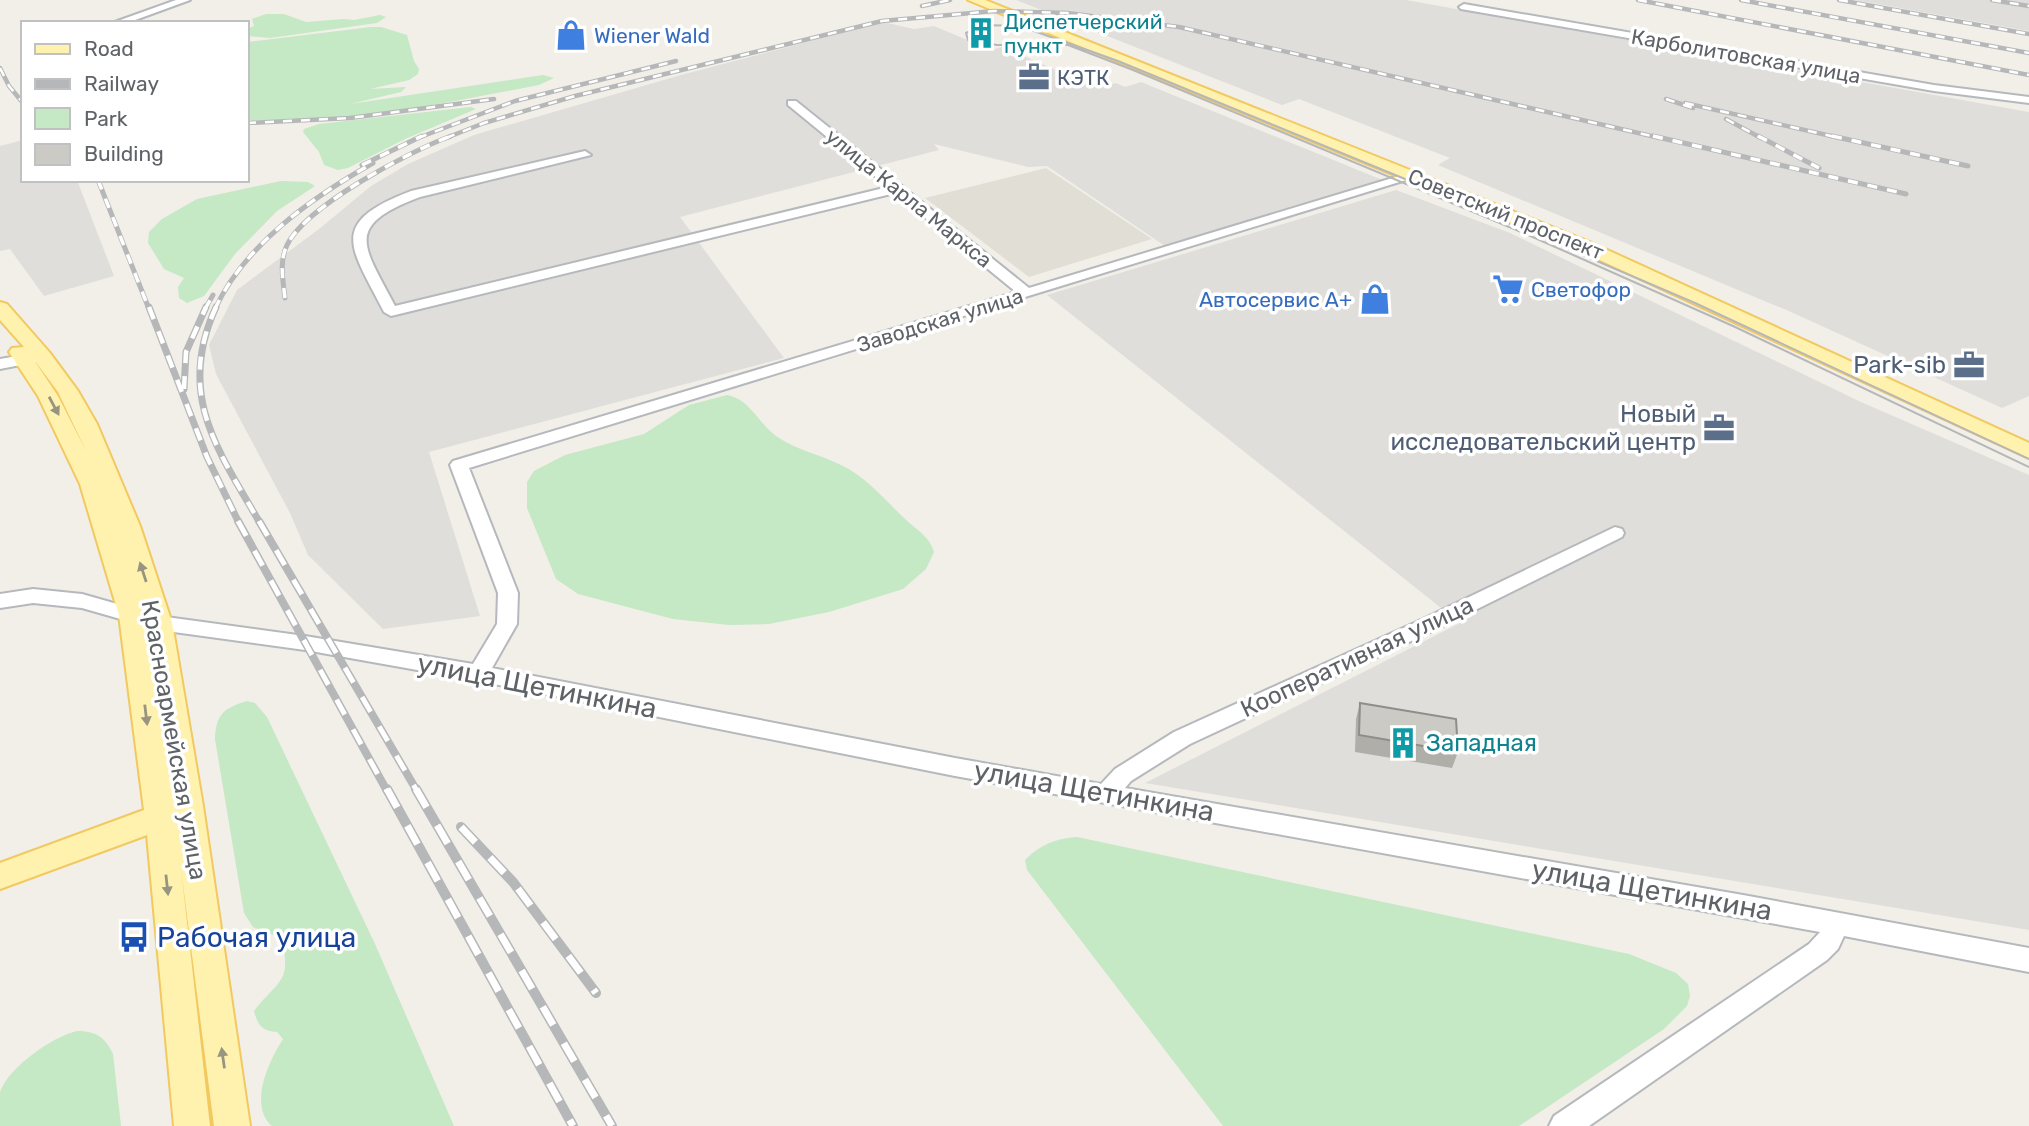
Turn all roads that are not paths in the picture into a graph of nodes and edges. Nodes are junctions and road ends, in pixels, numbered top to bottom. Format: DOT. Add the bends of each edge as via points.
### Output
graph roads {
  1 [pos="185,0"];
  2 [pos="974,0"];
  3 [pos="986,0"];
  4 [pos="1464,7"];
  5 [pos="123,21"];
  6 [pos="2029,100"];
  7 [pos="792,103"];
  8 [pos="586,155"];
  9 [pos="1417,174"];
  10 [pos="896,189"];
  11 [pos="1027,293"];
  12 [pos="0,308"];
  13 [pos="0,330"];
  14 [pos="34,358"];
  15 [pos="0,364"];
  16 [pos="2029,442"];
  17 [pos="2029,451"];
  18 [pos="1615,533"];
  19 [pos="0,601"];
  20 [pos="132,615"];
  21 [pos="159,623"];
  22 [pos="479,673"];
  23 [pos="1107,793"];
  24 [pos="174,812"];
  25 [pos="0,876"];
  26 [pos="1836,923"];
  27 [pos="2029,960"];
  28 [pos="192,1126"];
  29 [pos="232,1126"];
  30 [pos="1564,1126"];
  1 -- 5 [label="street"];
  2 -- 9 [label="main road, Советский проспект"];
  3 -- 9 [label="main road, Советский проспект"];
  4 -- 6 [label="street, Карболитовская улица" via="1934,88"];
  7 -- 10 [label="street, улица Карла Маркса"];
  8 -- 10 [label="street" via="416,194 369,216 359,230 360,247 391,312"];
  9 -- 11 [label="street, Заводская улица"];
  9 -- 16 [label="main road, Советский проспект" via="1639,262"];
  9 -- 17 [label="main road, Советский проспект" via="1644,272"];
  10 -- 11 [label="street, улица Карла Маркса"];
  11 -- 22 [label="street, Заводская улица" via="459,466 508,593 507,624"];
  12 -- 14 [label="main road, Красноармейская улица"];
  13 -- 14 [label="main road, Красноармейская улица"];
  14 -- 15 [label="street"];
  14 -- 20 [label="main road, Красноармейская улица, one-way" via="91,484"];
  21 -- 14 [label="main road, Красноармейская улица, one-way" via="103,461 68,391"];
  18 -- 23 [label="street, Кооперативная улица" via="1182,738 1123,775"];
  19 -- 20 [label="street" via="44,596"];
  20 -- 21 [label="street, улица Щетинкина"];
  20 -- 24 [label="main road, Красноармейская улица, one-way"];
  21 -- 22 [label="street, улица Щетинкина"];
  21 -- 24 [label="main road, Красноармейская улица"];
  22 -- 23 [label="street, улица Щетинкина"];
  23 -- 26 [label="street, улица Щетинкина"];
  24 -- 25 [label="main road"];
  24 -- 28 [label="main road, Красноармейская улица, one-way"];
  29 -- 24 [label="main road, Красноармейская улица, one-way"];
  26 -- 27 [label="street, улица Щетинкина"];
  26 -- 30 [label="street" via="1829,941 1818,952"];
}
